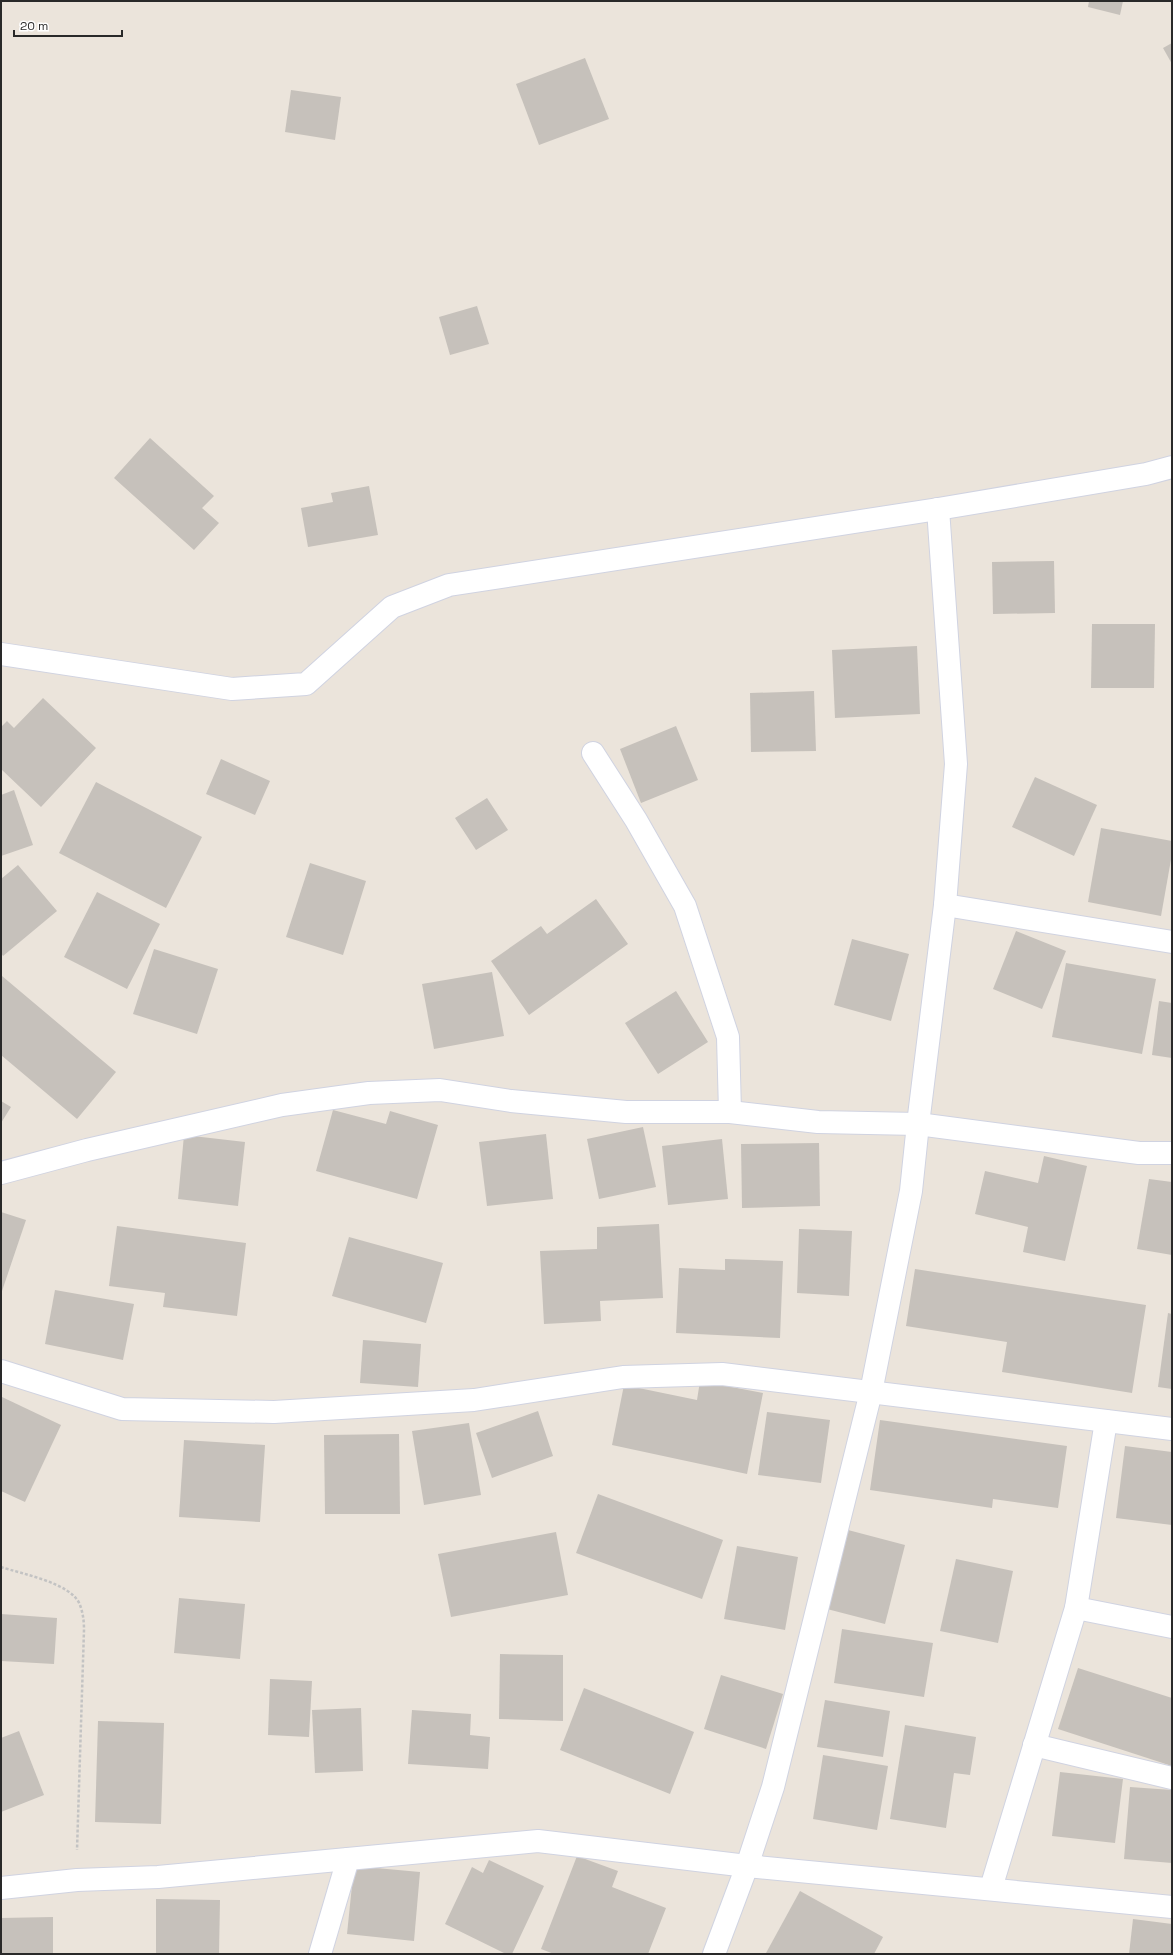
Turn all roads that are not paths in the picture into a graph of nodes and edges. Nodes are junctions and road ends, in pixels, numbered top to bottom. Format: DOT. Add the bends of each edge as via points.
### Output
graph roads {
  1 [pos="1172,467"];
  2 [pos="938,509"];
  3 [pos="1,654"];
  4 [pos="593,753"];
  5 [pos="945,906"];
  6 [pos="1172,942"];
  7 [pos="730,1112"];
  8 [pos="918,1124"];
  9 [pos="1172,1153"];
  10 [pos="1,1173"];
  11 [pos="1,1371"];
  12 [pos="871,1392"];
  13 [pos="1106,1421"];
  14 [pos="1172,1429"];
  15 [pos="1076,1608"];
  16 [pos="1172,1627"];
  17 [pos="1034,1745"];
  18 [pos="1172,1778"];
  19 [pos="348,1858"];
  20 [pos="747,1866"];
  21 [pos="1,1888"];
  22 [pos="991,1888"];
  23 [pos="1172,1907"];
  24 [pos="320,1954"];
  25 [pos="714,1954"];
  1 -- 2 [label="street" via="1146,474"];
  2 -- 3 [label="street" via="449,585 392,607 306,684 232,689"];
  2 -- 5 [label="street" via="956,764"];
  4 -- 7 [label="street" via="636,820 685,906 728,1037"];
  5 -- 6 [label="street"];
  5 -- 8 [label="street"];
  7 -- 8 [label="street" via="818,1122"];
  7 -- 10 [label="street" via="626,1112 511,1101 440,1090 369,1093 282,1105"];
  8 -- 9 [label="street" via="1139,1153"];
  8 -- 12 [label="street" via="911,1191"];
  11 -- 12 [label="street" via="122,1409 274,1412 466,1401 623,1377 722,1374"];
  12 -- 13 [label="street"];
  12 -- 20 [label="street" via="773,1787"];
  13 -- 14 [label="street"];
  13 -- 15 [label="street"];
  15 -- 16 [label="street"];
  15 -- 17 [label="street"];
  17 -- 18 [label="street"];
  17 -- 22 [label="street"];
  19 -- 20 [label="street" via="538,1840"];
  19 -- 21 [label="street" via="158,1877 77,1880"];
  19 -- 24 [label="street"];
  20 -- 22 [label="street"];
  20 -- 25 [label="street"];
  22 -- 23 [label="street"];
}
